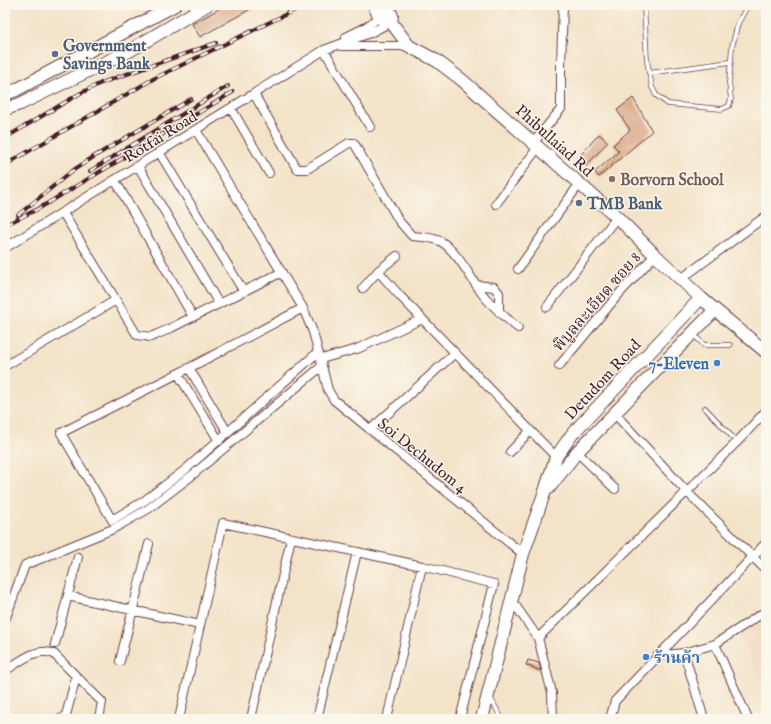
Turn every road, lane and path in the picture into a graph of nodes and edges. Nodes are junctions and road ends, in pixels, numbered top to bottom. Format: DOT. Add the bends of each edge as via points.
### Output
graph roads {
  1 [pos="175,5"];
  2 [pos="207,5"];
  3 [pos="374,5"];
  4 [pos="387,5"];
  5 [pos="563,5"];
  6 [pos="644,5"];
  7 [pos="748,5"];
  8 [pos="158,10"];
  9 [pos="379,16"];
  10 [pos="391,22"];
  11 [pos="121,35"];
  12 [pos="409,46"];
  13 [pos="327,48"];
  14 [pos="129,51"];
  15 [pos="730,62"];
  16 [pos="649,73"];
  17 [pos="5,94"];
  18 [pos="254,94"];
  19 [pos="231,108"];
  20 [pos="5,109"];
  21 [pos="370,127"];
  22 [pos="196,130"];
  23 [pos="536,144"];
  24 [pos="160,152"];
  25 [pos="138,166"];
  26 [pos="269,173"];
  27 [pos="116,180"];
  28 [pos="580,183"];
  29 [pos="496,204"];
  30 [pos="63,213"];
  31 [pos="766,216"];
  32 [pos="617,217"];
  33 [pos="5,248"];
  34 [pos="655,255"];
  35 [pos="397,256"];
  36 [pos="518,269"];
  37 [pos="378,271"];
  38 [pos="282,272"];
  39 [pos="681,279"];
  40 [pos="477,285"];
  41 [pos="363,288"];
  42 [pos="244,292"];
  43 [pos="702,298"];
  44 [pos="116,300"];
  45 [pos="219,304"];
  46 [pos="547,307"];
  47 [pos="303,308"];
  48 [pos="715,310"];
  49 [pos="499,312"];
  50 [pos="193,317"];
  51 [pos="422,319"];
  52 [pos="518,328"];
  53 [pos="692,333"];
  54 [pos="730,345"];
  55 [pos="766,352"];
  56 [pos="456,353"];
  57 [pos="320,359"];
  58 [pos="5,366"];
  59 [pos="559,366"];
  60 [pos="189,368"];
  61 [pos="178,374"];
  62 [pos="602,401"];
  63 [pos="705,408"];
  64 [pos="766,411"];
  65 [pos="615,414"];
  66 [pos="370,430"];
  67 [pos="530,431"];
  68 [pos="228,433"];
  69 [pos="219,441"];
  70 [pos="737,442"];
  71 [pos="510,452"];
  72 [pos="578,452"];
  73 [pos="556,457"];
  74 [pos="615,489"];
  75 [pos="687,492"];
  76 [pos="544,494"];
  77 [pos="291,538"];
  78 [pos="149,544"];
  79 [pos="766,544"];
  80 [pos="357,552"];
  81 [pos="522,554"];
  82 [pos="754,556"];
  83 [pos="78,557"];
  84 [pos="422,566"];
  85 [pos="766,570"];
  86 [pos="68,596"];
  87 [pos="511,598"];
  88 [pos="132,610"];
  89 [pos="766,611"];
  90 [pos="5,620"];
  91 [pos="200,625"];
  92 [pos="538,638"];
  93 [pos="55,644"];
  94 [pos="715,644"];
  95 [pos="684,653"];
  96 [pos="657,656"];
  97 [pos="120,662"];
  98 [pos="5,671"];
  99 [pos="76,677"];
  100 [pos="488,693"];
  101 [pos="65,717"];
  102 [pos="53,719"];
  103 [pos="99,719"];
  104 [pos="179,719"];
  105 [pos="251,719"];
  106 [pos="318,719"];
  107 [pos="387,719"];
  108 [pos="460,719"];
  109 [pos="482,719"];
  110 [pos="502,719"];
  111 [pos="553,719"];
  112 [pos="609,719"];
  113 [pos="704,719"];
  114 [pos="748,719"];
  1 -- 8 [label="main road"];
  2 -- 14 [label="main road"];
  3 -- 9 [label="main road"];
  4 -- 10 [label="main road, Phibullaiad Rd" via="392,16"];
  5 -- 23 [label="street" via="561,109"];
  6 -- 16 [label="lane"];
  7 -- 15 [label="lane" via="738,23"];
  8 -- 11 [label="main road"];
  9 -- 10 [label="main road, Phibullaiad Rd"];
  9 -- 13 [label="street, Rotfai Road" via="374,22"];
  10 -- 12 [label="main road, Phibullaiad Rd"];
  10 -- 13 [label="street, Rotfai Road" via="365,35"];
  11 -- 14 [label="main road"];
  11 -- 17 [label="main road"];
  12 -- 13 [label="street"];
  12 -- 23 [label="main road, Phibullaiad Rd" via="437,61 462,80"];
  13 -- 18 [label="street, Rotfai Road"];
  13 -- 21 [label="street"];
  14 -- 20 [label="main road"];
  15 -- 16 [label="lane"];
  15 -- 16 [label="lane" via="731,99 729,106 722,109 668,104 656,95"];
  18 -- 19 [label="street, Rotfai Road"];
  18 -- 40 [label="street" via="297,169 307,169 354,142 399,221 412,236 440,241 448,247"];
  19 -- 22 [label="street, Rotfai Road"];
  19 -- 26 [label="street"];
  22 -- 24 [label="street, Rotfai Road"];
  22 -- 38 [label="street, Soi Dechudom 4"];
  23 -- 28 [label="main road, Phibullaiad Rd"];
  23 -- 29 [label="street"];
  24 -- 25 [label="street, Rotfai Road"];
  24 -- 42 [label="street"];
  25 -- 27 [label="street, Rotfai Road"];
  25 -- 45 [label="street"];
  27 -- 30 [label="street, Rotfai Road"];
  27 -- 50 [label="street"];
  28 -- 32 [label="main road, Phibullaiad Rd"];
  28 -- 36 [label="street"];
  30 -- 33 [label="street, Rotfai Road"];
  30 -- 44 [label="street"];
  31 -- 39 [label="street"];
  32 -- 34 [label="main road, Phibullaiad Rd"];
  32 -- 46 [label="street"];
  34 -- 39 [label="main road, Phibullaiad Rd"];
  34 -- 59 [label="street, พิบูลละเอียด ซอย 8"];
  35 -- 37 [label="street"];
  37 -- 41 [label="street"];
  37 -- 51 [label="street"];
  38 -- 42 [label="street"];
  38 -- 47 [label="street, Soi Dechudom 4"];
  39 -- 43 [label="main road, Phibullaiad Rd"];
  40 -- 49 [label="street"];
  40 -- 49 [label="street" via="494,287 499,293"];
  42 -- 45 [label="street"];
  43 -- 48 [label="main road, Phibullaiad Rd"];
  43 -- 62 [label="main road, Detudom Road"];
  44 -- 50 [label="street" via="136,335 151,337"];
  44 -- 58 [label="street"];
  45 -- 50 [label="street"];
  47 -- 57 [label="street, Soi Dechudom 4"];
  47 -- 60 [label="street"];
  48 -- 53 [label="main road, Detudom Road"];
  48 -- 55 [label="main road, Phibullaiad Rd"];
  49 -- 52 [label="street"];
  51 -- 56 [label="street"];
  51 -- 57 [label="street" via="357,349"];
  53 -- 54 [label="lane" via="704,345"];
  53 -- 65 [label="main road, Detudom Road"];
  56 -- 66 [label="street"];
  56 -- 67 [label="street"];
  57 -- 66 [label="street, Soi Dechudom 4" via="328,390 334,400"];
  57 -- 68 [label="street"];
  57 -- 90 [label="street" via="190,477 148,509 113,529 25,566"];
  60 -- 61 [label="street"];
  60 -- 68 [label="street"];
  61 -- 69 [label="street"];
  61 -- 69 [label="street" via="61,433 112,520 144,501"];
  62 -- 65 [label="main road"];
  62 -- 73 [label="main road, Detudom Road" via="573,433"];
  63 -- 70 [label="lane"];
  64 -- 70 [label="street"];
  65 -- 72 [label="main road, Detudom Road"];
  65 -- 75 [label="street"];
  66 -- 81 [label="street, Soi Dechudom 4"];
  67 -- 71 [label="street"];
  67 -- 73 [label="street"];
  68 -- 69 [label="street"];
  70 -- 75 [label="street"];
  72 -- 74 [label="street"];
  72 -- 76 [label="main road, Detudom Road"];
  73 -- 76 [label="main road, Detudom Road"];
  75 -- 82 [label="street"];
  75 -- 92 [label="street"];
  76 -- 81 [label="main road, Detudom Road"];
  77 -- 80 [label="street"];
  77 -- 91 [label="street" via="223,523"];
  77 -- 105 [label="street"];
  78 -- 88 [label="street"];
  79 -- 82 [label="street"];
  80 -- 84 [label="street"];
  80 -- 106 [label="street"];
  81 -- 87 [label="main road, Detudom Road"];
  82 -- 85 [label="street"];
  82 -- 96 [label="street"];
  83 -- 86 [label="street"];
  84 -- 107 [label="street"];
  84 -- 108 [label="street" via="494,584"];
  86 -- 88 [label="street"];
  86 -- 93 [label="street"];
  87 -- 92 [label="street"];
  87 -- 100 [label="main road, Detudom Road"];
  88 -- 91 [label="street"];
  88 -- 97 [label="street"];
  89 -- 94 [label="street"];
  91 -- 104 [label="street"];
  92 -- 111 [label="street" via="552,693"];
  94 -- 95 [label="street"];
  94 -- 114 [label="street"];
  95 -- 96 [label="street"];
  95 -- 113 [label="street"];
  96 -- 112 [label="street" via="615,701"];
  98 -- 99 [label="street" via="34,653 43,651 54,654"];
  99 -- 101 [label="street"];
  99 -- 103 [label="street" via="102,702"];
  100 -- 109 [label="main road, Detudom Road"];
  100 -- 110 [label="lane"];
  101 -- 102 [label="lane"];
}
